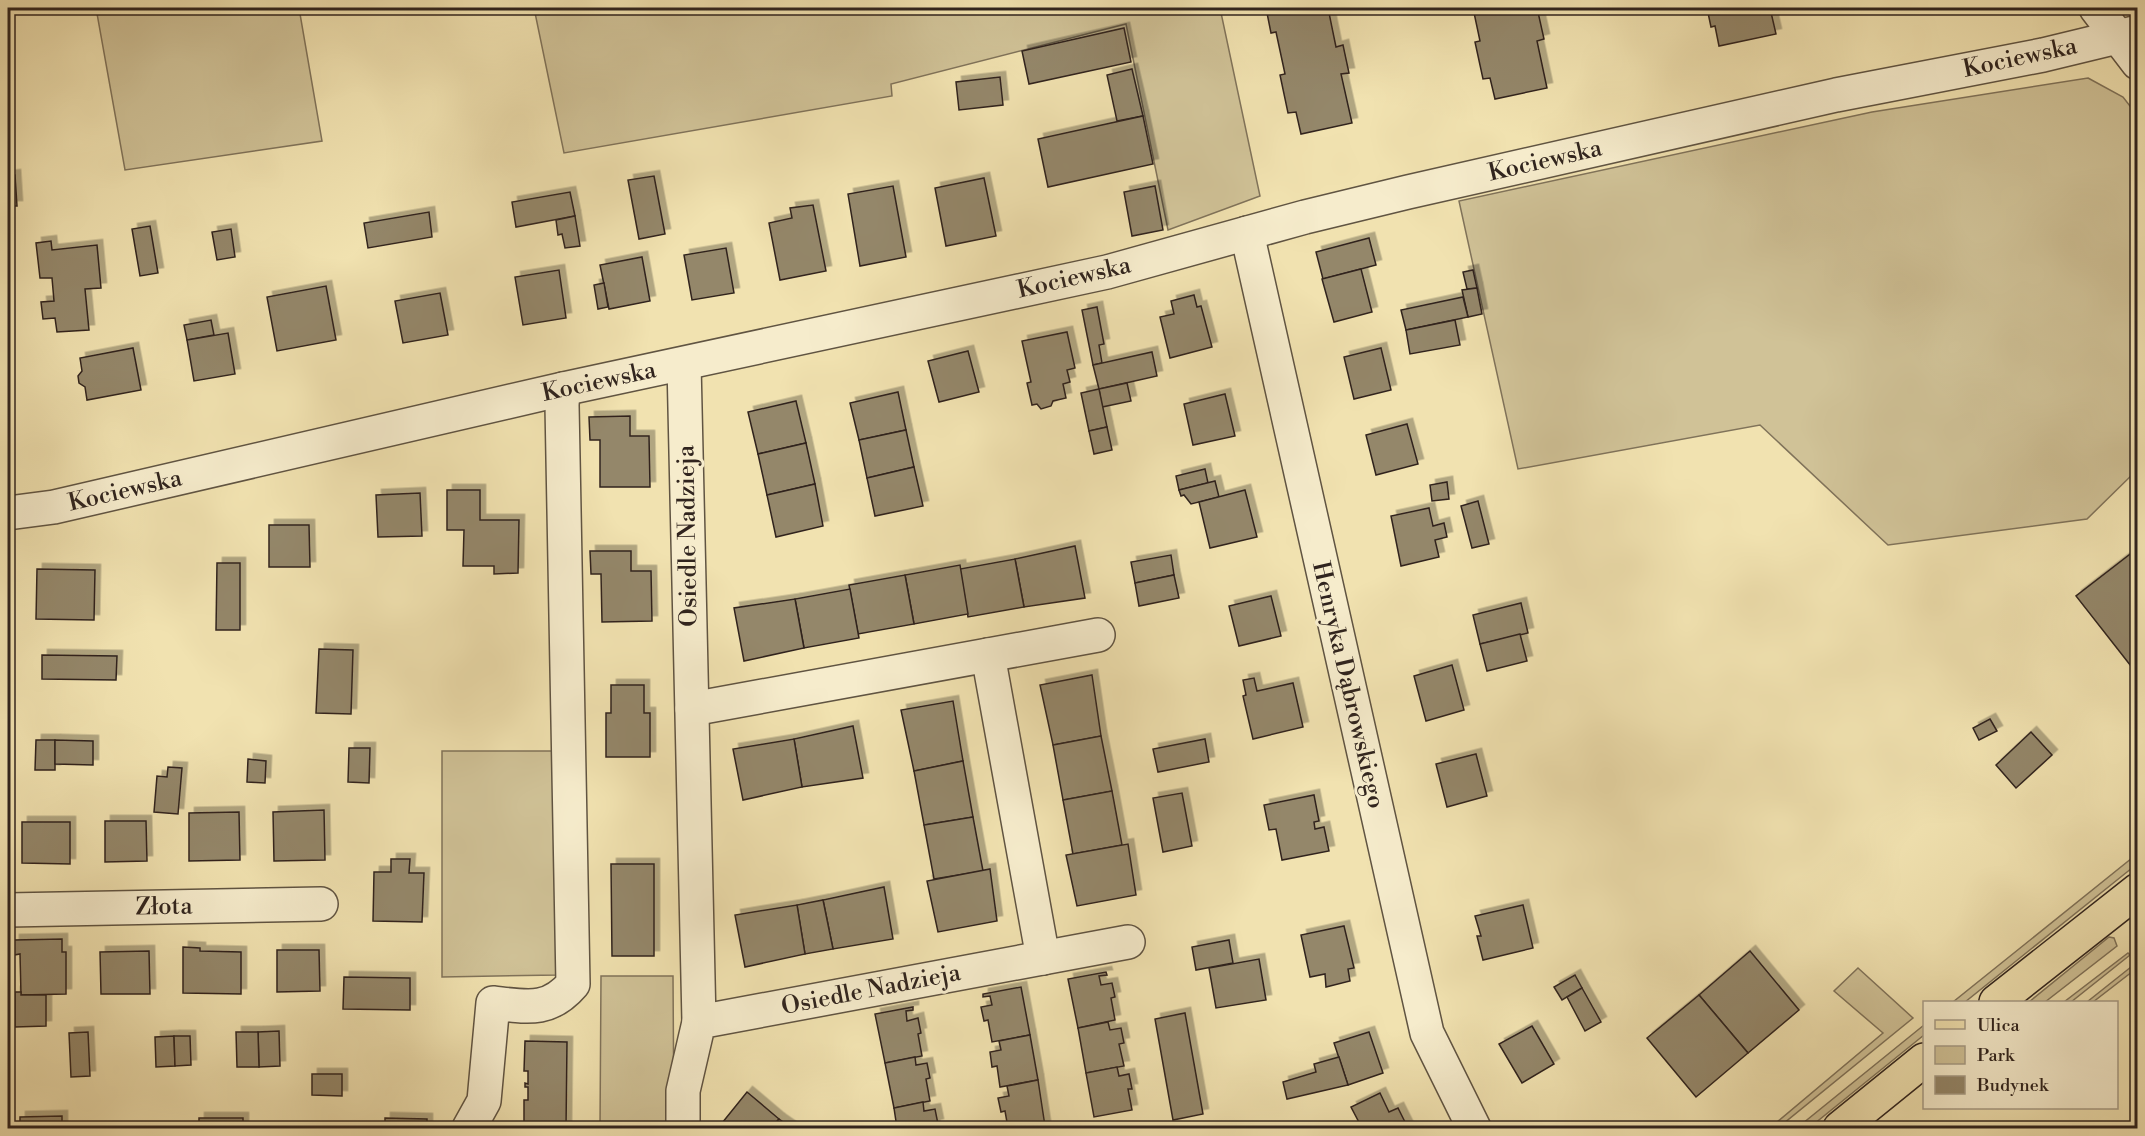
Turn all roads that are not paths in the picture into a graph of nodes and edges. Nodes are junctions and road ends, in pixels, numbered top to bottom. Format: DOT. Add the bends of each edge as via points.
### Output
graph roads {
  1 [pos="2096,8"];
  2 [pos="2127,35"];
  3 [pos="2138,63"];
  4 [pos="1247,233"];
  5 [pos="684,364"];
  6 [pos="563,389"];
  7 [pos="8,513"];
  8 [pos="1098,635"];
  9 [pos="988,655"];
  10 [pos="692,709"];
  11 [pos="2138,891"];
  12 [pos="321,904"];
  13 [pos="8,910"];
  14 [pos="1128,942"];
  15 [pos="1042,958"];
  16 [pos="1997,1001"];
  17 [pos="699,1022"];
  18 [pos="1923,1061"];
  19 [pos="469,1128"];
  20 [pos="683,1128"];
  21 [pos="1474,1128"];
  22 [pos="1840,1128"];
  1 -- 2 [label="street"];
  2 -- 3 [label="street"];
  2 -- 4 [label="street, Kociewska" via="1836,95 1408,192"];
  4 -- 5 [label="street, Kociewska" via="1107,272"];
  4 -- 21 [label="street, Henryka Dąbrowskiego" via="1427,1033"];
  5 -- 6 [label="street, Kociewska"];
  5 -- 10 [label="street, Osiedle Nadzieja"];
  6 -- 7 [label="street, Kociewska" via="54,507"];
  6 -- 19 [label="street" via="573,984 562,996 535,1008 494,1004 484,1101"];
  8 -- 9 [label="street"];
  9 -- 10 [label="street"];
  9 -- 15 [label="street"];
  10 -- 17 [label="street, Osiedle Nadzieja"];
  11 -- 16 [label="main road"];
  12 -- 13 [label="street, Złota"];
  14 -- 15 [label="street, Osiedle Nadzieja"];
  15 -- 17 [label="street, Osiedle Nadzieja"];
  17 -- 20 [label="street, Osiedle Nadzieja" via="683,1091"];
  18 -- 22 [label="main road"];
}
